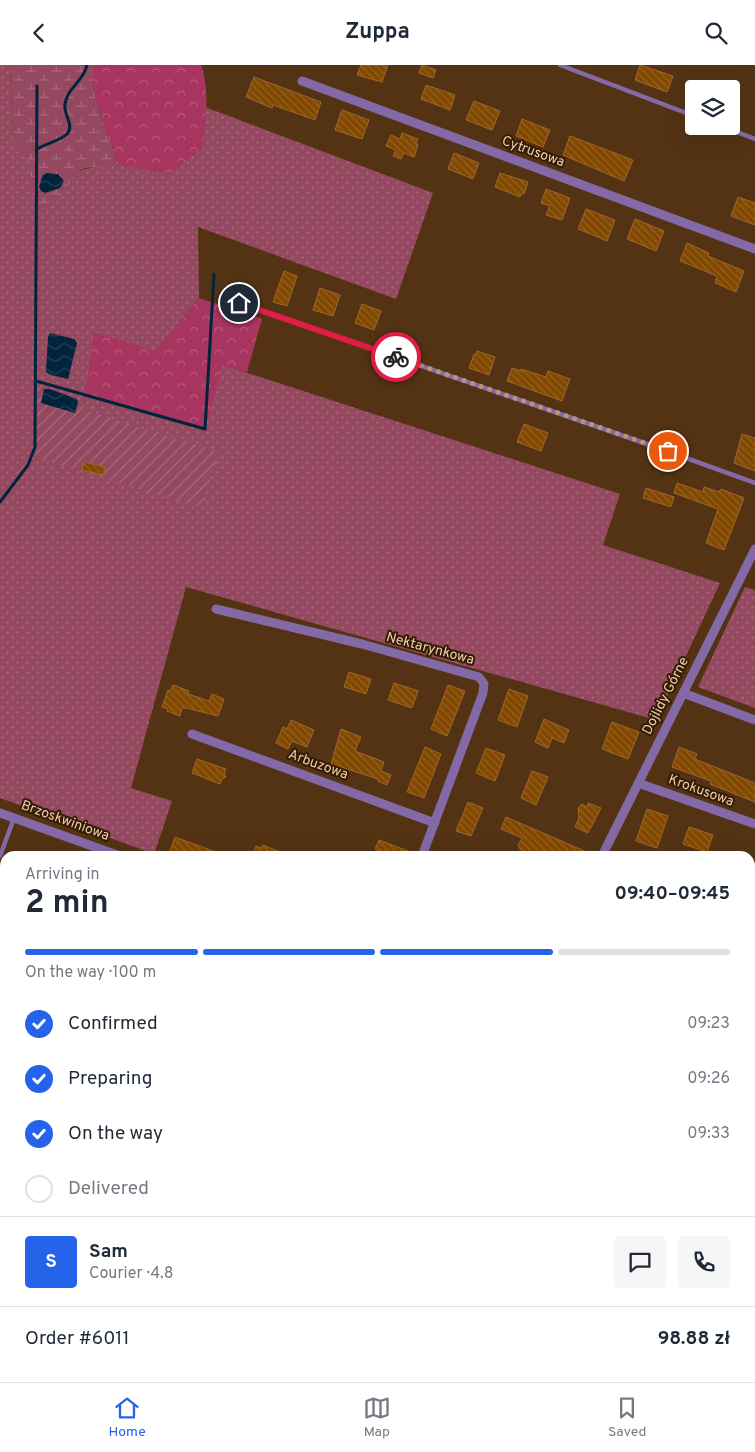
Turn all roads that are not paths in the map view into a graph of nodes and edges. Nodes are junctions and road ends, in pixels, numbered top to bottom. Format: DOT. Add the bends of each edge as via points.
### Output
graph roads {
  1 [pos="560,65"];
  2 [pos="302,81"];
  3 [pos="685,113"];
  4 [pos="740,133"];
  5 [pos="755,139"];
  6 [pos="755,249"];
  7 [pos="239,303"];
  8 [pos="755,483"];
  9 [pos="755,549"];
  10 [pos="216,609"];
  11 [pos="683,693"];
  12 [pos="755,720"];
  13 [pos="192,734"];
  14 [pos="638,783"];
  15 [pos="0,813"];
  16 [pos="14,818"];
  17 [pos="434,823"];
  18 [pos="755,825"];
  19 [pos="2,851"];
  20 [pos="103,851"];
  21 [pos="424,851"];
  22 [pos="604,851"];
  1 -- 3 [label="lane"];
  2 -- 6 [label="street, Cytrusowa"];
  4 -- 5 [label="lane"];
  7 -- 8 [label="lane"];
  9 -- 11 [label="street, Dojlidy Górne"];
  10 -- 17 [label="street, Nektarynkowa" via="362,644 479,677 484,683 484,693"];
  11 -- 12 [label="street"];
  11 -- 14 [label="street, Dojlidy Górne"];
  13 -- 17 [label="street, Arbuzowa"];
  14 -- 18 [label="street, Krokusowa"];
  14 -- 22 [label="street, Dojlidy Górne"];
  15 -- 16 [label="street, Brzoskwiniowa"];
  16 -- 19 [label="lane"];
  16 -- 20 [label="street, Brzoskwiniowa"];
  17 -- 21 [label="street, Nektarynkowa"];
}
